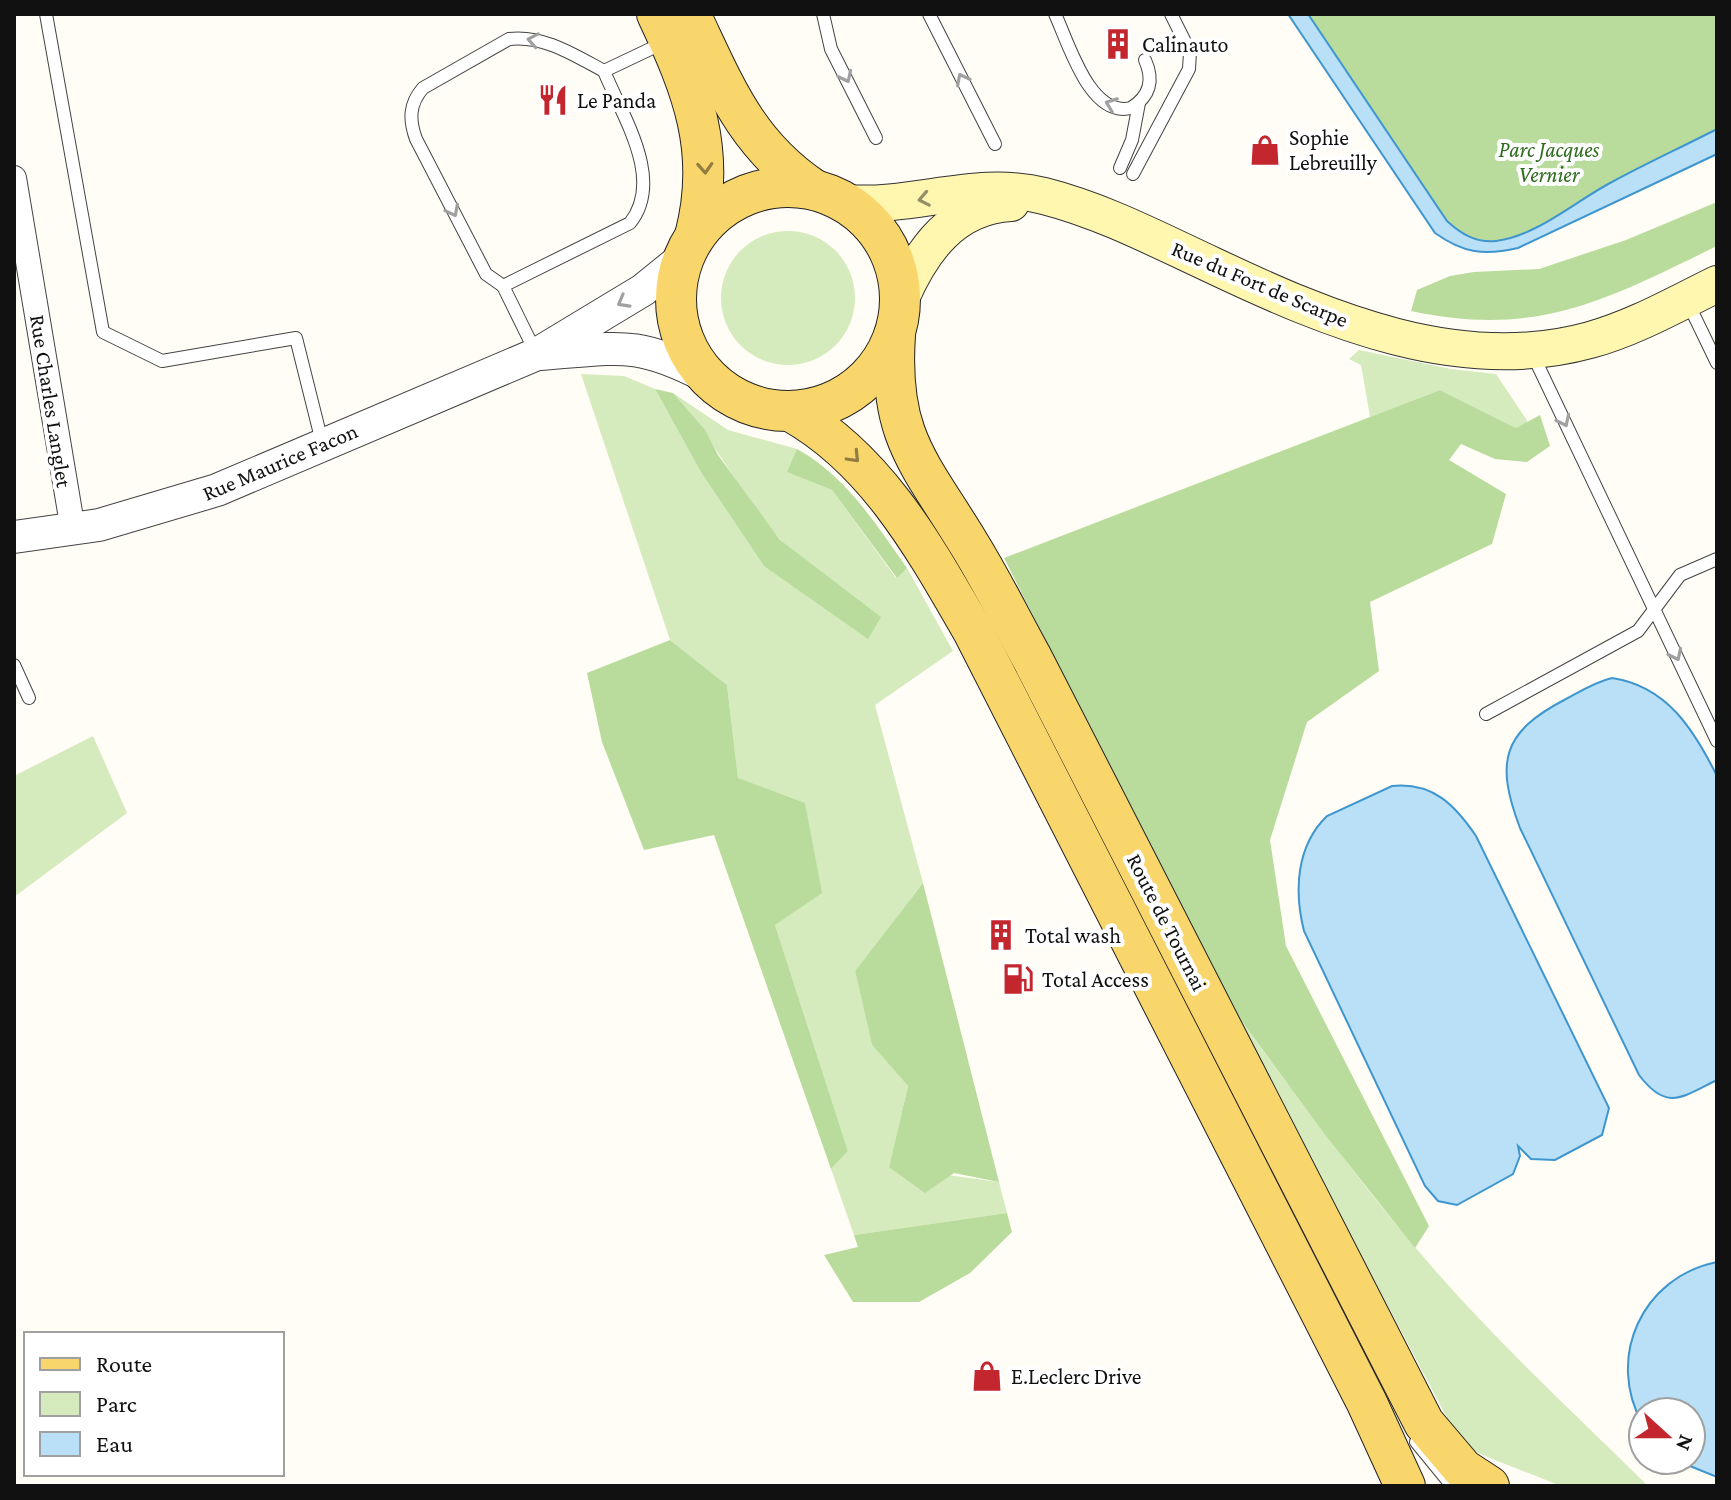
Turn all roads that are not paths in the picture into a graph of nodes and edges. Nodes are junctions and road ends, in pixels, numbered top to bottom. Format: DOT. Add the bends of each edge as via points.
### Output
graph roads {
  1 [pos="46,14"];
  2 [pos="823,14"];
  3 [pos="929,14"];
  4 [pos="1055,14"];
  5 [pos="1171,14"];
  6 [pos="673,20"];
  7 [pos="1145,60"];
  8 [pos="604,71"];
  9 [pos="702,73"];
  10 [pos="1139,103"];
  11 [pos="876,138"];
  12 [pos="995,144"];
  13 [pos="1120,168"];
  14 [pos="1133,174"];
  15 [pos="14,178"];
  16 [pos="802,188"];
  17 [pos="1082,208"];
  18 [pos="690,246"];
  19 [pos="503,286"];
  20 [pos="1702,291"];
  21 [pos="888,347"];
  22 [pos="1530,350"];
  23 [pos="537,354"];
  24 [pos="1717,363"];
  25 [pos="705,376"];
  26 [pos="792,412"];
  27 [pos="323,445"];
  28 [pos="73,530"];
  29 [pos="14,537"];
  30 [pos="1717,559"];
  31 [pos="1653,607"];
  32 [pos="14,665"];
  33 [pos="29,698"];
  34 [pos="1486,714"];
  35 [pos="1717,741"];
  36 [pos="1409,1430"];
  37 [pos="1405,1486"];
  38 [pos="1452,1486"];
  39 [pos="1489,1486"];
  1 -- 27 [label="lane" via="103,332 162,361 296,338"];
  2 -- 11 [label="lane, one-way" via="831,49"];
  12 -- 3 [label="lane, one-way"];
  10 -- 4 [label="lane, one-way" via="1118,109 1096,98"];
  5 -- 14 [label="lane" via="1190,52 1189,69"];
  6 -- 8 [label="lane"];
  6 -- 9 [label="lane"];
  6 -- 16 [label="main road" via="747,128"];
  6 -- 18 [label="main road, one-way" via="703,137 706,180"];
  7 -- 10 [label="lane" via="1151,82"];
  8 -- 19 [label="lane" via="643,170 646,190 641,209 630,223"];
  8 -- 19 [label="lane, one-way" via="545,42 509,39 416,96 411,116 416,139 486,274"];
  10 -- 13 [label="lane"];
  15 -- 28 [label="street, Rue Charles Langlet"];
  17 -- 16 [label="main road, Rue du Fort de Scarpe, one-way" via="998,188 883,205"];
  16 -- 18 [label="main road" via="755,191 728,204"];
  16 -- 21 [label="main road" via="869,220 886,243 897,269"];
  17 -- 21 [label="main road, Rue du Fort de Scarpe" via="1003,204 962,217 932,242"];
  17 -- 22 [label="main road, Rue du Fort de Scarpe" via="1358,326 1437,345"];
  18 -- 23 [label="street, Rue Maurice Facon, one-way" via="643,290"];
  18 -- 25 [label="main road" via="676,287 678,319 687,349"];
  19 -- 23 [label="lane"];
  20 -- 22 [label="main road, Rue du Fort de Scarpe" via="1593,339"];
  20 -- 24 [label="lane"];
  21 -- 26 [label="main road" via="859,387 834,402"];
  21 -- 39 [label="main road, Route de Tournai" via="897,414 920,469 969,543 1032,658 1424,1423 1449,1456"];
  22 -- 31 [label="lane, one-way"];
  23 -- 25 [label="street, Rue Maurice Facon" via="643,349"];
  23 -- 27 [label="street, Rue Maurice Facon"];
  25 -- 26 [label="main road" via="745,403"];
  26 -- 37 [label="main road, Route de Tournai, one-way" via="828,433 872,477 967,620"];
  27 -- 28 [label="street, Rue Maurice Facon" via="188,500"];
  28 -- 29 [label="street, Rue Maurice Facon"];
  30 -- 31 [label="lane" via="1680,575"];
  31 -- 34 [label="lane" via="1638,631"];
  31 -- 35 [label="lane, one-way"];
  32 -- 33 [label="lane"];
  36 -- 38 [label="lane"];
}
